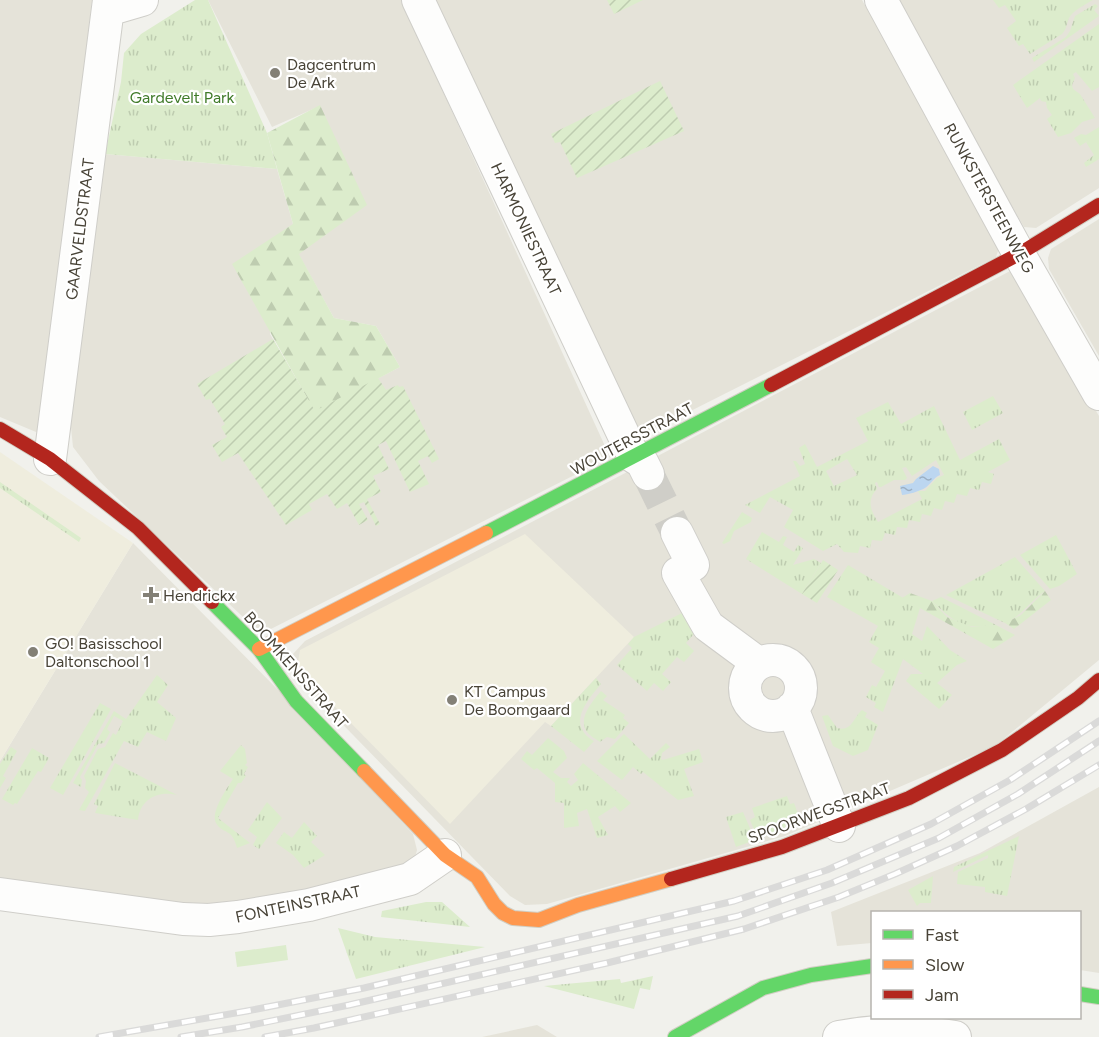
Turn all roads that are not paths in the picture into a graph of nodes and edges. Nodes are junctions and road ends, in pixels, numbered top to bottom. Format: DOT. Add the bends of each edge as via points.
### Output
graph roads {
  1 [pos="142,0"];
  2 [pos="418,0"];
  3 [pos="881,0"];
  4 [pos="108,5"];
  5 [pos="1099,205"];
  6 [pos="1019,254"];
  7 [pos="1099,394"];
  8 [pos="0,429"];
  9 [pos="50,459"];
  10 [pos="641,466"];
  11 [pos="677,533"];
  12 [pos="260,649"];
  13 [pos="1099,680"];
  14 [pos="839,826"];
  15 [pos="445,855"];
  16 [pos="0,894"];
  17 [pos="525,920"];
  18 [pos="871,966"];
  19 [pos="1081,994"];
  20 [pos="1099,997"];
  21 [pos="675,1037"];
  22 [pos="839,1037"];
  23 [pos="955,1037"];
  1 -- 4 [label="street"];
  2 -- 10 [label="street, HARMONIESTRAAT"];
  3 -- 6 [label="street, RUNKSTERSTEENWEG"];
  4 -- 9 [label="street, GAARVELDSTRAAT"];
  5 -- 6 [label="street, WOUTERSSTRAAT"];
  6 -- 7 [label="street, RUNKSTERSTEENWEG"];
  6 -- 10 [label="street, WOUTERSSTRAAT"];
  8 -- 9 [label="street, BOOMKENSSTRAAT"];
  9 -- 12 [label="street, BOOMKENSSTRAAT" via="138,528"];
  10 -- 12 [label="street, WOUTERSSTRAAT"];
  11 -- 14 [label="street" via="693,565 678,573 708,626 758,663 770,659 783,661 794,669 801,694 792,708"];
  12 -- 15 [label="street, BOOMKENSSTRAAT" via="296,700"];
  13 -- 14 [label="street, SPOORWEGSTRAAT" via="1002,750 909,798"];
  14 -- 17 [label="street, SPOORWEGSTRAAT" via="549,917"];
  15 -- 16 [label="street, FONTEINSTRAAT" via="410,879 309,905 229,918 162,917"];
  15 -- 17 [label="street, BOOMKENSSTRAAT" via="477,877 503,913"];
  18 -- 21 [label="street" via="811,975 763,988"];
  19 -- 20 [label="street"];
  22 -- 23 [label="street" via="918,1031"];
}
